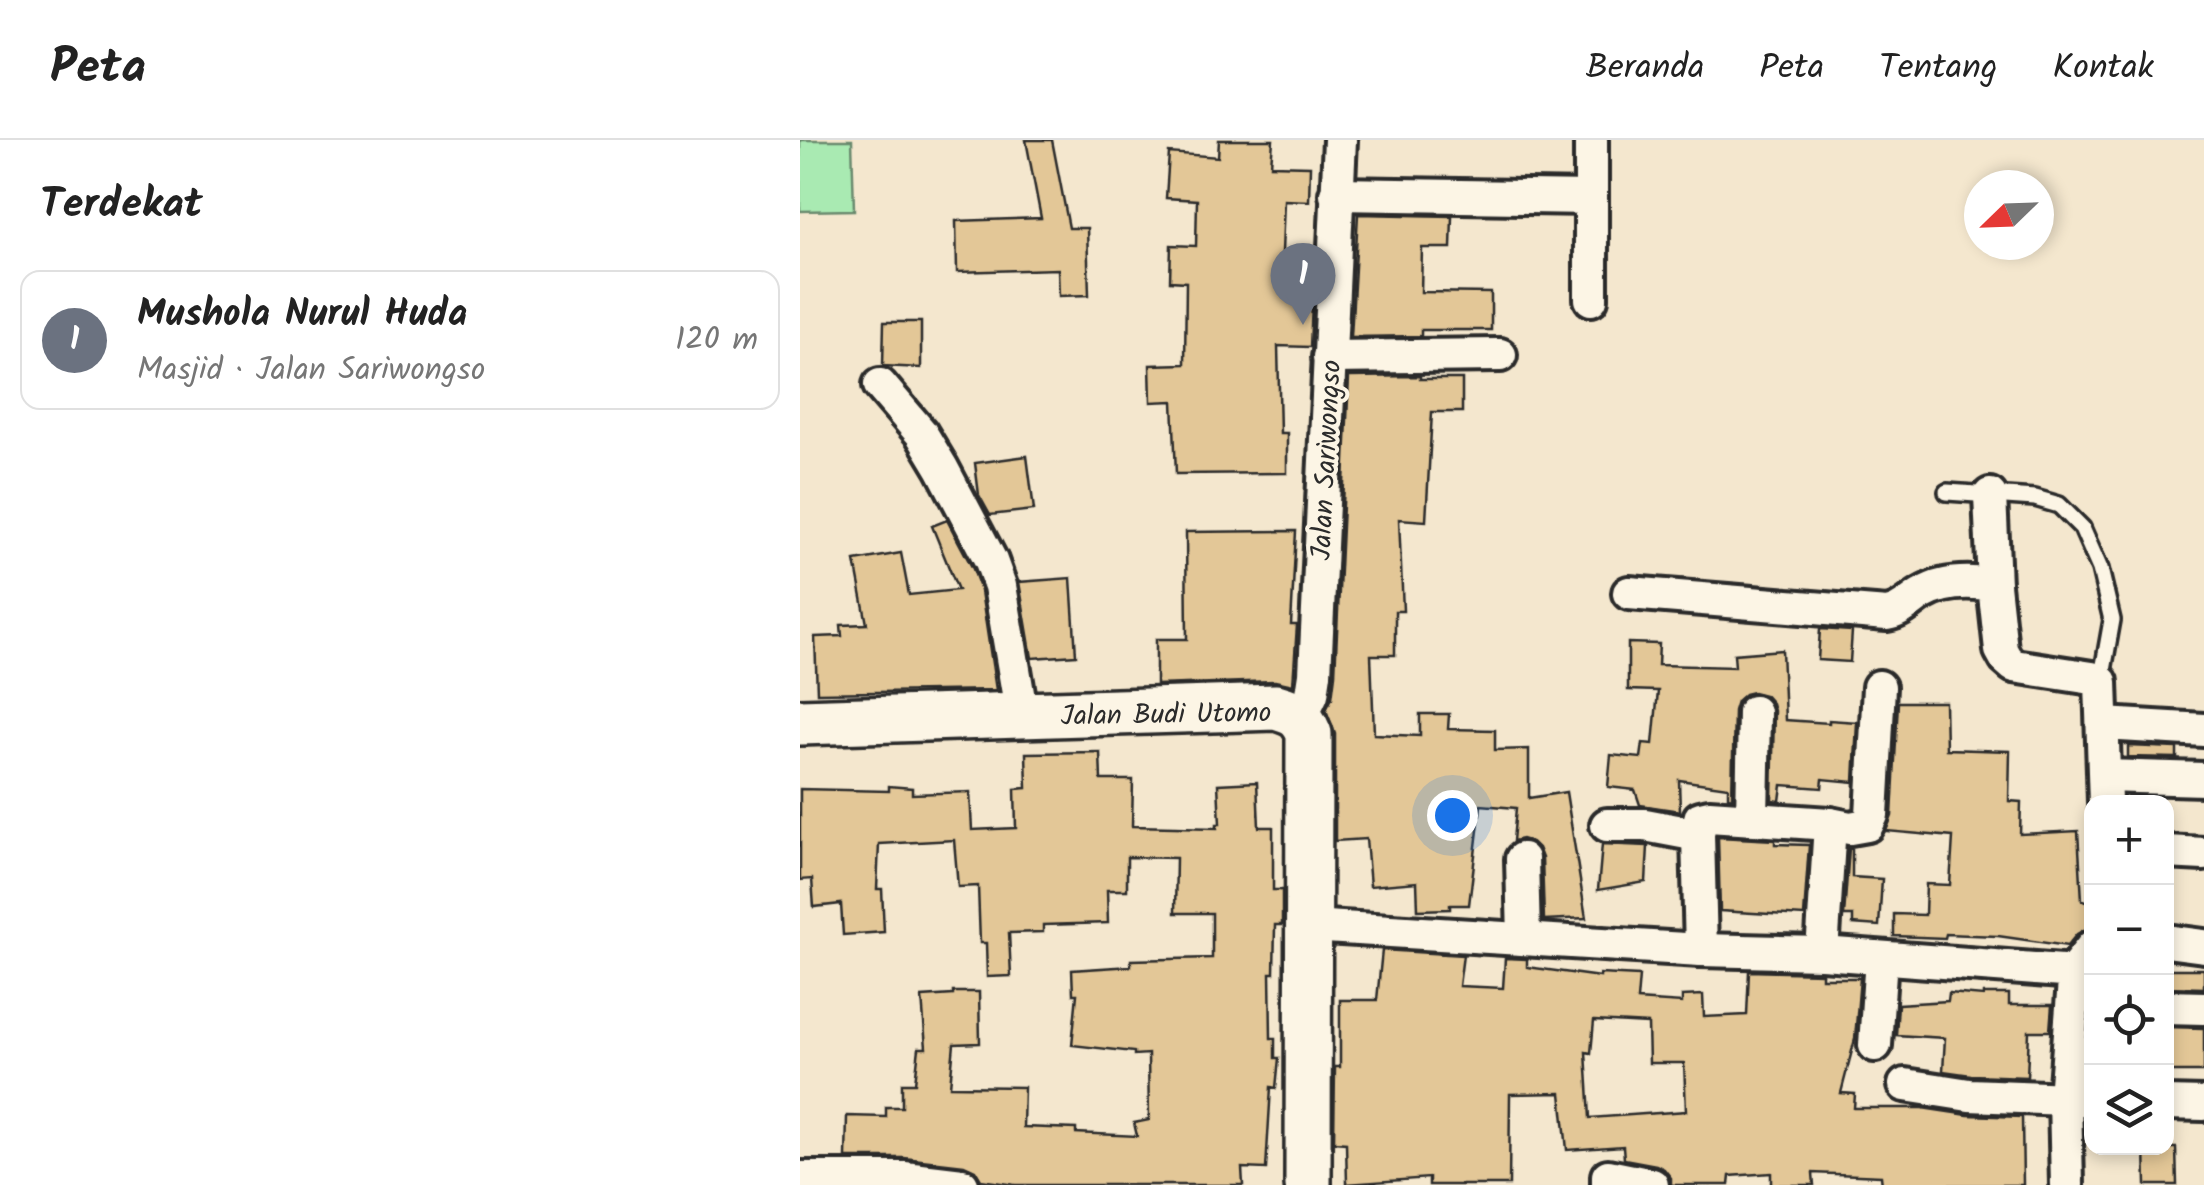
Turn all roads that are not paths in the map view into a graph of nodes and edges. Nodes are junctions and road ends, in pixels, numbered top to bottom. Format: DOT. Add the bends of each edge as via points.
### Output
graph roads {
  1 [pos="1340,140"];
  2 [pos="1591,140"];
  3 [pos="1336,194"];
  4 [pos="1591,198"];
  5 [pos="1591,299"];
  6 [pos="1500,355"];
  7 [pos="1329,356"];
  8 [pos="880,384"];
  9 [pos="1947,492"];
  10 [pos="1990,495"];
  11 [pos="1994,585"];
  12 [pos="1629,593"];
  13 [pos="2102,682"];
  14 [pos="1878,687"];
  15 [pos="1754,712"];
  16 [pos="1022,717"];
  17 [pos="1301,717"];
  18 [pos="800,722"];
  19 [pos="2104,724"];
  20 [pos="2204,730"];
  21 [pos="2204,778"];
  22 [pos="2105,790"];
  23 [pos="1752,818"];
  24 [pos="1830,824"];
  25 [pos="1607,825"];
  26 [pos="1698,835"];
  27 [pos="2174,852"];
  28 [pos="2204,854"];
  29 [pos="1522,859"];
  30 [pos="1309,926"];
  31 [pos="1524,940"];
  32 [pos="2174,942"];
  33 [pos="2204,946"];
  34 [pos="1701,950"];
  35 [pos="1822,952"];
  36 [pos="1881,958"];
  37 [pos="2078,995"];
  38 [pos="2174,1007"];
  39 [pos="2204,1008"];
  40 [pos="1875,1045"];
  41 [pos="1905,1085"];
  42 [pos="2078,1099"];
  43 [pos="2174,1103"];
  44 [pos="2204,1104"];
  45 [pos="800,1178"];
  46 [pos="962,1185"];
  47 [pos="1308,1185"];
  48 [pos="1608,1185"];
  49 [pos="1652,1185"];
  50 [pos="2067,1185"];
  1 -- 3 [label="street, Jalan Sariwongso"];
  2 -- 4 [label="street"];
  3 -- 4 [label="street"];
  3 -- 7 [label="street, Jalan Sariwongso"];
  4 -- 5 [label="street"];
  6 -- 7 [label="street"];
  7 -- 17 [label="street, Jalan Sariwongso" via="1315,674"];
  8 -- 16 [label="street" via="928,445 991,561"];
  9 -- 10 [label="lane"];
  10 -- 11 [label="street"];
  10 -- 13 [label="lane" via="2059,505 2082,528 2112,620"];
  11 -- 12 [label="street" via="1946,585 1887,614"];
  11 -- 13 [label="street" via="2006,659"];
  13 -- 19 [label="street"];
  14 -- 24 [label="street" via="1872,816 1858,828"];
  15 -- 23 [label="street"];
  16 -- 17 [label="street, Jalan Budi Utomo" via="1276,707"];
  16 -- 18 [label="street, Jalan Budi Utomo"];
  17 -- 30 [label="street, Jalan Budi Utomo" via="1309,734"];
  19 -- 20 [label="street"];
  19 -- 22 [label="street"];
  21 -- 22 [label="street"];
  23 -- 24 [label="street"];
  23 -- 26 [label="street" via="1704,816"];
  24 -- 35 [label="street"];
  25 -- 26 [label="street"];
  26 -- 34 [label="street"];
  27 -- 28 [label="street"];
  29 -- 31 [label="street"];
  30 -- 31 [label="street"];
  30 -- 47 [label="street, Jalan Budi Utomo"];
  31 -- 34 [label="street"];
  32 -- 33 [label="street"];
  34 -- 35 [label="street"];
  35 -- 36 [label="street"];
  36 -- 37 [label="street" via="2062,971"];
  36 -- 40 [label="street"];
  37 -- 42 [label="street"];
  38 -- 39 [label="street"];
  41 -- 42 [label="street"];
  42 -- 50 [label="street"];
  43 -- 44 [label="street"];
  45 -- 46 [label="street"];
  48 -- 49 [label="street" via="1608,1176"];
}
